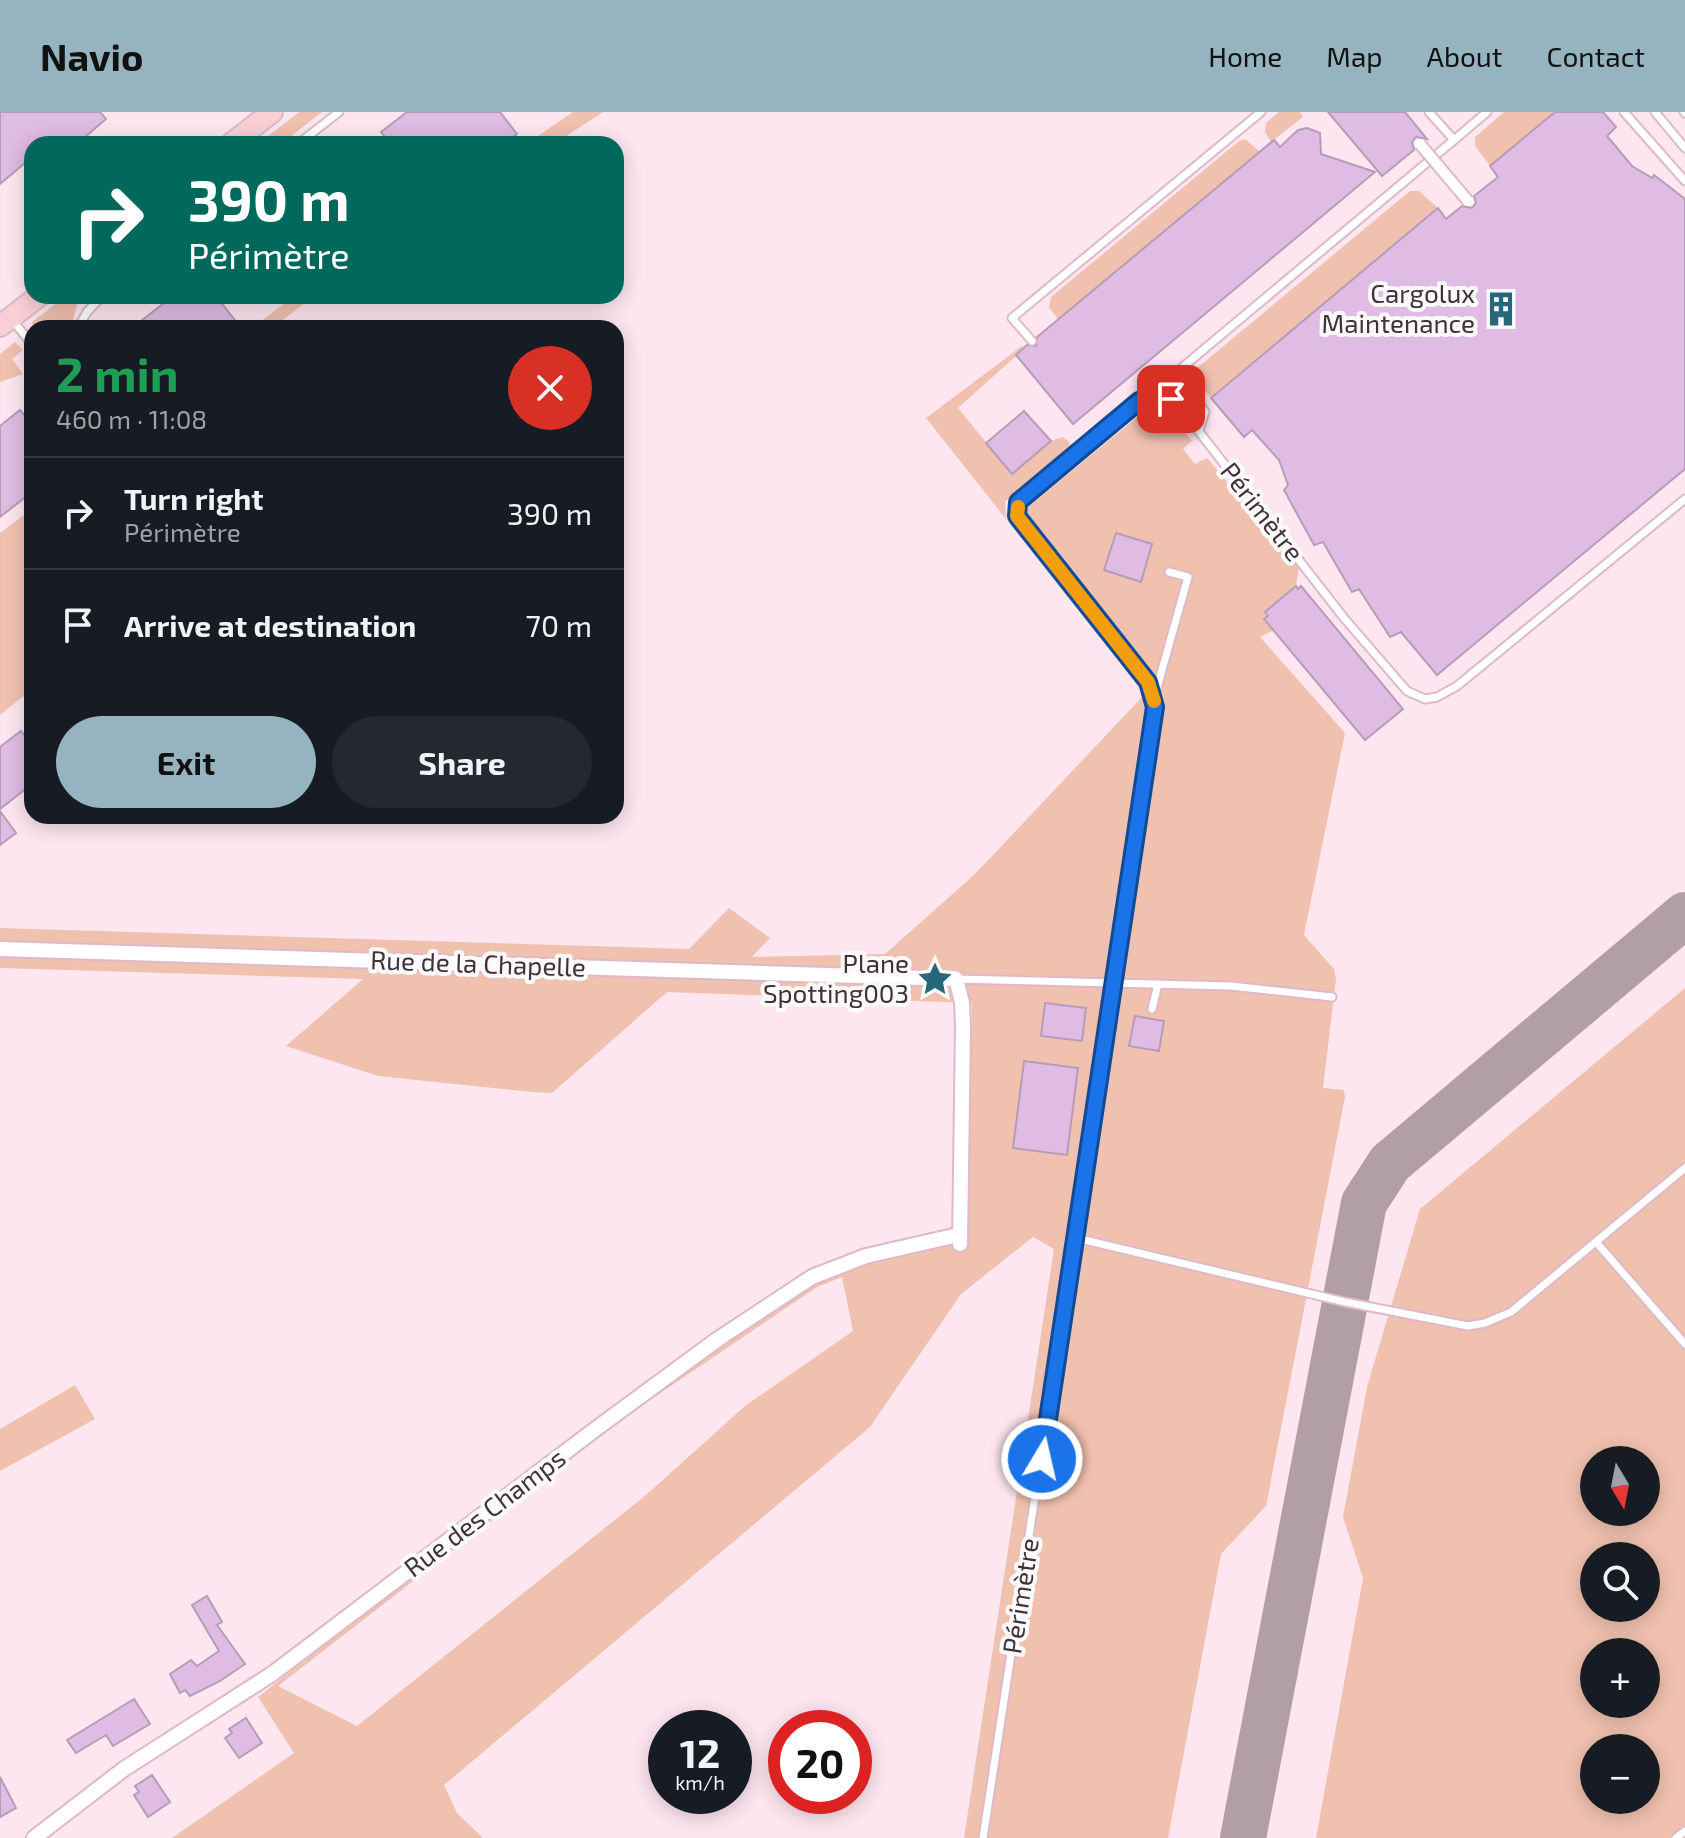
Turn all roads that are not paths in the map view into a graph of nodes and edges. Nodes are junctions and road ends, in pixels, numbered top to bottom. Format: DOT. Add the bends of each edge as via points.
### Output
graph roads {
  1 [pos="272,112"];
  2 [pos="339,112"];
  3 [pos="1261,112"];
  4 [pos="1429,112"];
  5 [pos="1487,112"];
  6 [pos="1624,112"];
  7 [pos="1655,112"];
  8 [pos="241,136"];
  9 [pos="308,136"];
  10 [pos="1454,140"];
  11 [pos="1420,144"];
  12 [pos="1685,148"];
  13 [pos="1685,181"];
  14 [pos="1468,201"];
  15 [pos="29,304"];
  16 [pos="94,304"];
  17 [pos="82,320"];
  18 [pos="5,322"];
  19 [pos="24,337"];
  20 [pos="1032,341"];
  21 [pos="1199,430"];
  22 [pos="1685,499"];
  23 [pos="1169,572"];
  24 [pos="1154,697"];
  25 [pos="0,949"];
  26 [pos="956,979"];
  27 [pos="1114,984"];
  28 [pos="1158,984"];
  29 [pos="1332,997"];
  30 [pos="1152,1009"];
  31 [pos="1685,1168"];
  32 [pos="1076,1238"];
  33 [pos="1596,1242"];
  34 [pos="1685,1344"];
  35 [pos="1685,1831"];
  36 [pos="34,1838"];
  37 [pos="983,1838"];
  38 [pos="1676,1838"];
  1 -- 8 [label="main road"];
  2 -- 9 [label="lane"];
  3 -- 20 [label="lane" via="1012,318"];
  4 -- 10 [label="lane"];
  5 -- 10 [label="lane"];
  6 -- 13 [label="lane"];
  7 -- 12 [label="lane"];
  10 -- 21 [label="lane" via="1178,371 1205,412"];
  11 -- 14 [label="street, bridge"];
  15 -- 18 [label="main road"];
  16 -- 17 [label="lane"];
  18 -- 19 [label="lane"];
  21 -- 22 [label="lane, Périmètre" via="1344,618 1407,691 1425,699 1457,686"];
  21 -- 24 [label="lane, Périmètre" via="1171,399 1158,393 1139,401 1018,502 1017,516 1148,682"];
  23 -- 24 [label="lane" via="1188,577"];
  24 -- 27 [label="lane, Périmètre"];
  25 -- 26 [label="street, Rue de la Chapelle"];
  26 -- 27 [label="lane"];
  26 -- 36 [label="street, Rue des Champs" via="963,1025 959,1240 866,1256 812,1277 609,1419 272,1674 124,1769"];
  27 -- 28 [label="lane"];
  27 -- 32 [label="lane, Périmètre"];
  28 -- 29 [label="lane"];
  28 -- 30 [label="lane"];
  31 -- 33 [label="lane"];
  32 -- 33 [label="lane" via="1468,1326 1511,1312"];
  32 -- 37 [label="lane, Périmètre"];
  33 -- 34 [label="lane"];
  35 -- 38 [label="lane"];
}
